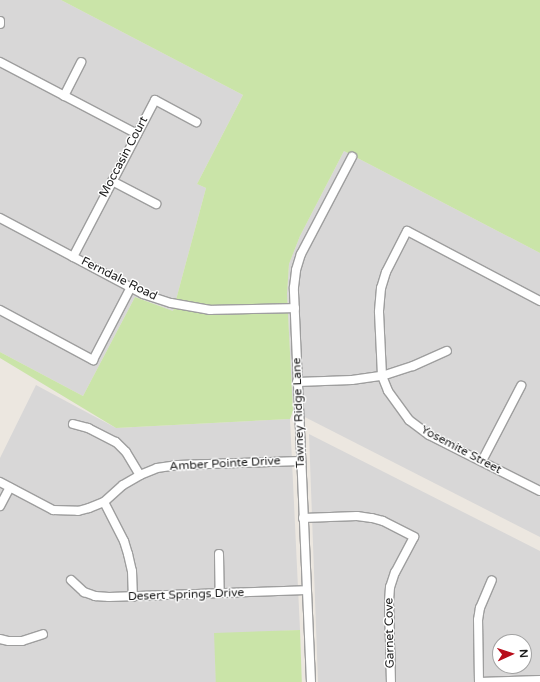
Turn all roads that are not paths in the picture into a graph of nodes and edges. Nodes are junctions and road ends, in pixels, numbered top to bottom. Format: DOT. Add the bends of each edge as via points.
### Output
graph roads {
  1 [pos="0,62"];
  2 [pos="81,62"];
  3 [pos="64,96"];
  4 [pos="196,122"];
  5 [pos="137,134"];
  6 [pos="352,157"];
  7 [pos="112,181"];
  8 [pos="156,204"];
  9 [pos="0,218"];
  10 [pos="73,257"];
  11 [pos="130,287"];
  12 [pos="540,301"];
  13 [pos="295,308"];
  14 [pos="0,310"];
  15 [pos="447,351"];
  16 [pos="382,376"];
  17 [pos="297,382"];
  18 [pos="521,386"];
  19 [pos="73,424"];
  20 [pos="301,460"];
  21 [pos="482,461"];
  22 [pos="140,475"];
  23 [pos="0,482"];
  24 [pos="10,487"];
  25 [pos="540,491"];
  26 [pos="104,502"];
  27 [pos="0,506"];
  28 [pos="303,518"];
  29 [pos="219,554"];
  30 [pos="71,580"];
  31 [pos="492,580"];
  32 [pos="306,590"];
  33 [pos="220,593"];
  34 [pos="133,597"];
  35 [pos="43,634"];
  36 [pos="0,639"];
  37 [pos="540,680"];
  38 [pos="311,682"];
  39 [pos="391,682"];
  40 [pos="479,682"];
  1 -- 3 [label="street"];
  2 -- 3 [label="street"];
  3 -- 5 [label="street"];
  4 -- 5 [label="street, Moccasin Court" via="155,100"];
  5 -- 7 [label="street, Moccasin Court"];
  6 -- 13 [label="street, Tawney Ridge Lane" via="301,254 295,276"];
  7 -- 8 [label="street"];
  7 -- 10 [label="street, Moccasin Court"];
  9 -- 10 [label="street, Ferndale Road"];
  10 -- 11 [label="street, Ferndale Road"];
  11 -- 13 [label="street, Ferndale Road" via="155,298 198,309"];
  11 -- 14 [label="street" via="93,360"];
  12 -- 16 [label="street, Yosemite Street" via="407,231 386,272 381,288 378,312"];
  13 -- 17 [label="street, Tawney Ridge Lane"];
  15 -- 16 [label="street"];
  16 -- 17 [label="street"];
  16 -- 21 [label="street, Yosemite Street" via="397,406 419,429"];
  17 -- 20 [label="street, Tawney Ridge Lane"];
  18 -- 21 [label="street"];
  19 -- 22 [label="street" via="88,428 116,442 126,452"];
  20 -- 22 [label="street, Amber Pointe Drive" via="178,465 157,468"];
  20 -- 28 [label="street, Tawney Ridge Lane"];
  21 -- 25 [label="street, Yosemite Street"];
  22 -- 26 [label="street, Amber Pointe Drive"];
  23 -- 24 [label="street, Amber Pointe Drive"];
  24 -- 26 [label="street, Amber Pointe Drive" via="53,510 78,511"];
  24 -- 27 [label="street"];
  26 -- 34 [label="street" via="128,554"];
  28 -- 32 [label="street, Tawney Ridge Lane"];
  28 -- 39 [label="street, Garnet Cove" via="372,518 414,537 390,587 388,602"];
  29 -- 33 [label="street"];
  30 -- 34 [label="street, Desert Springs Drive" via="84,592 95,596"];
  31 -- 40 [label="street" via="480,608 478,620"];
  32 -- 33 [label="street, Desert Springs Drive"];
  32 -- 38 [label="street, Tawney Ridge Lane"];
  33 -- 34 [label="street, Desert Springs Drive"];
  35 -- 36 [label="street" via="22,641"];
  37 -- 40 [label="street"];
}
